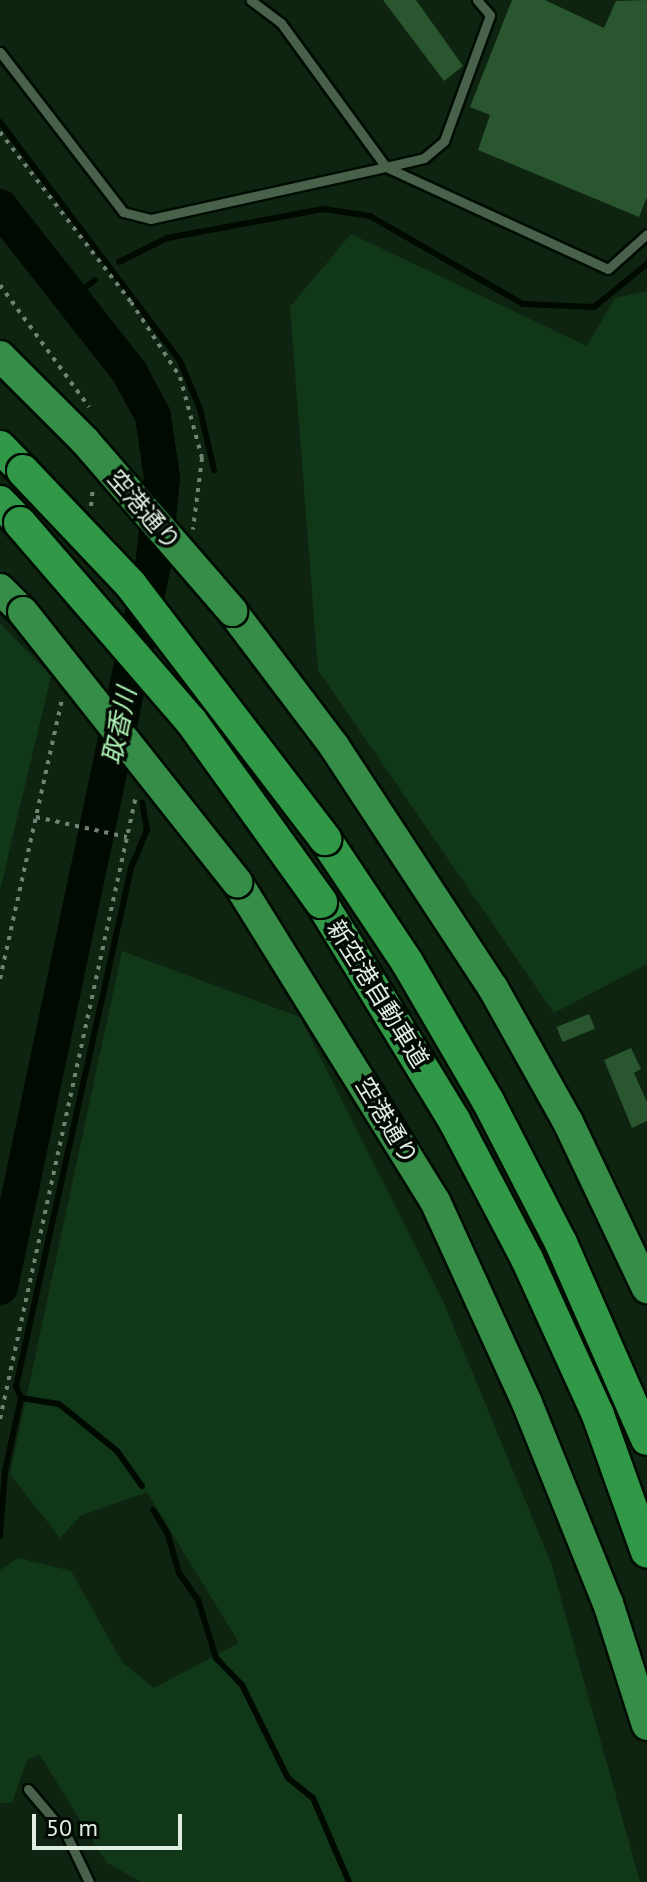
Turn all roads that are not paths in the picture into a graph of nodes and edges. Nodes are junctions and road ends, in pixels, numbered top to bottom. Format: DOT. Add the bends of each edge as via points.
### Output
graph roads {
  1 [pos="251,0"];
  2 [pos="477,0"];
  3 [pos="0,52"];
  4 [pos="386,167"];
  5 [pos="647,234"];
  6 [pos="0,356"];
  7 [pos="0,447"];
  8 [pos="10,512"];
  9 [pos="0,589"];
  10 [pos="647,1288"];
  11 [pos="647,1439"];
  12 [pos="647,1552"];
  13 [pos="647,1725"];
  14 [pos="28,1789"];
  15 [pos="89,1882"];
  1 -- 4 [label="lane" via="281,23"];
  2 -- 4 [label="lane" via="490,15 444,141 424,158"];
  3 -- 4 [label="lane" via="123,212 151,219"];
  4 -- 5 [label="lane" via="608,269"];
  6 -- 10 [label="highway, 空港通り, bridge" via="85,441 232,611 334,746 493,988 568,1122"];
  7 -- 11 [label="highway, 新空港自動車道, bridge" via="131,585 325,839 407,962 488,1101 561,1243"];
  8 -- 12 [label="highway, 新空港自動車道, bridge" via="191,721 321,902 454,1120 527,1259 598,1415"];
  9 -- 13 [label="highway, 空港通り, bridge" via="237,882 435,1201 533,1417 608,1603"];
  14 -- 15 [label="lane" via="66,1834"];
}
